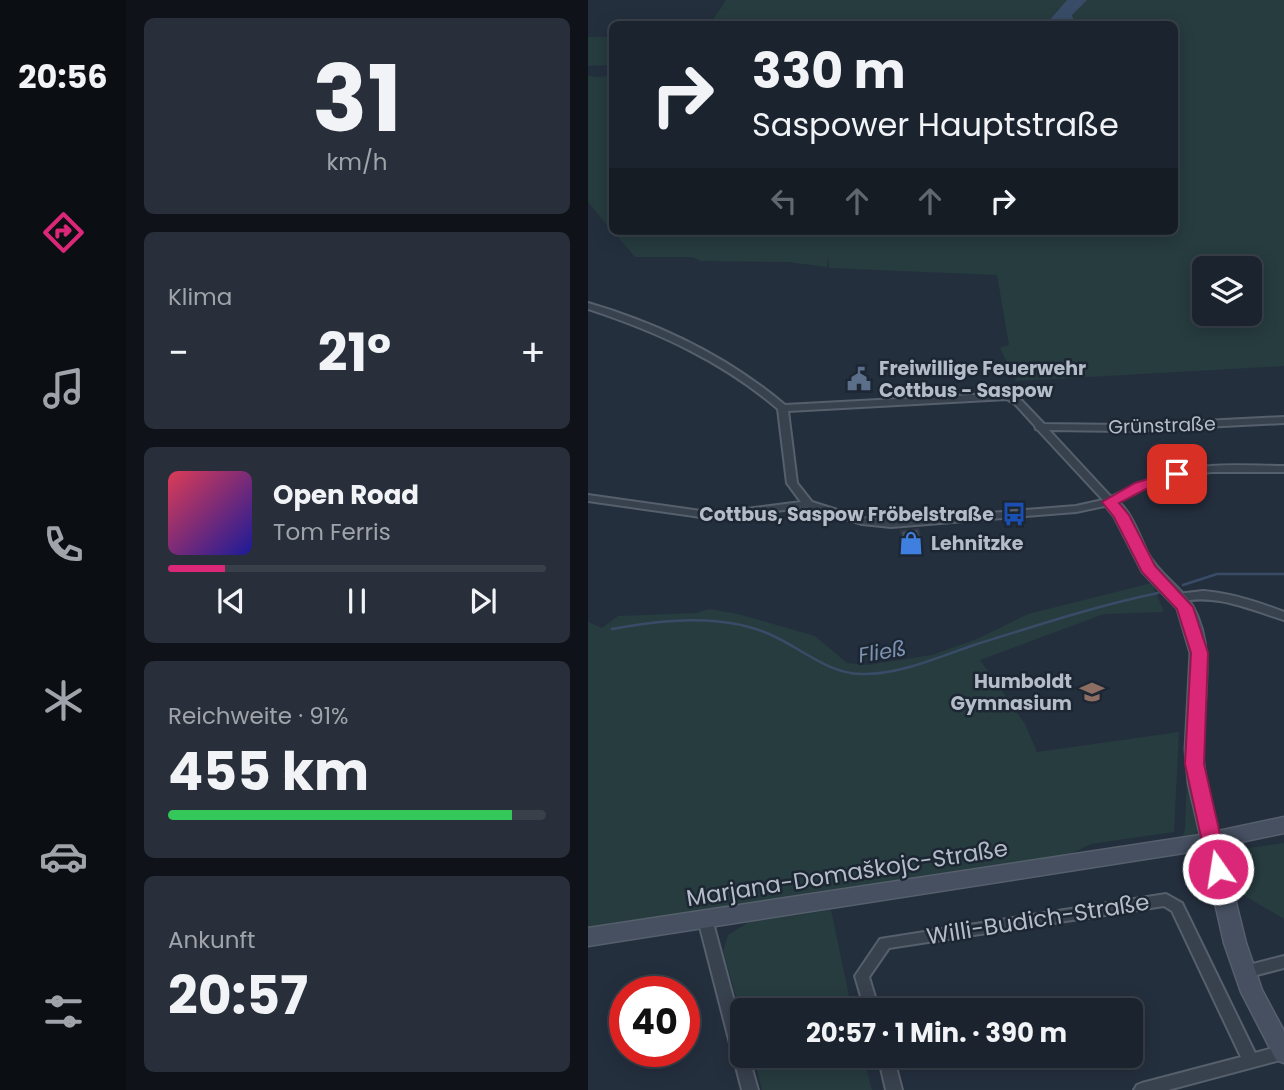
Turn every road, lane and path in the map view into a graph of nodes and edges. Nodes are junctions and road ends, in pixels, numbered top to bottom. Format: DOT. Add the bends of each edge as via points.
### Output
graph roads {
  1 [pos="588,306"];
  2 [pos="783,408"];
  3 [pos="1284,420"];
  4 [pos="1040,427"];
  5 [pos="1284,469"];
  6 [pos="588,498"];
  7 [pos="1110,502"];
  8 [pos="808,504"];
  9 [pos="1177,598"];
  10 [pos="1284,615"];
  11 [pos="1284,825"];
  12 [pos="1211,841"];
  13 [pos="705,919"];
  14 [pos="588,937"];
  15 [pos="1284,962"];
  16 [pos="1245,972"];
  17 [pos="868,998"];
  18 [pos="1284,1053"];
  19 [pos="1251,1061"];
  20 [pos="888,1068"];
  21 [pos="750,1090"];
  22 [pos="894,1090"];
  23 [pos="1142,1090"];
  1 -- 2 [label="street" via="658,331 733,368"];
  2 -- 4 [label="street" via="1001,395 1018,402"];
  2 -- 8 [label="street" via="792,483"];
  3 -- 4 [label="street, Grünstraße"];
  4 -- 7 [label="street"];
  5 -- 7 [label="street" via="1227,468 1177,474"];
  6 -- 8 [label="street" via="705,516"];
  7 -- 8 [label="street" via="1076,509 891,524 862,521"];
  7 -- 9 [label="street" via="1148,568"];
  9 -- 10 [label="street" via="1192,593 1246,602"];
  9 -- 12 [label="street" via="1185,607 1199,653 1195,764"];
  11 -- 12 [label="street, Marjana-Domaškojc-Straße"];
  12 -- 13 [label="street, Marjana-Domaškojc-Straße"];
  12 -- 16 [label="street"];
  13 -- 14 [label="street, Marjana-Domaškojc-Straße"];
  13 -- 21 [label="street"];
  15 -- 16 [label="street"];
  16 -- 18 [label="street"];
  17 -- 19 [label="street, Willi-Budich-Straße" via="862,976 885,943 1166,900 1177,907"];
  18 -- 19 [label="street"];
  19 -- 23 [label="street"];
  20 -- 22 [label="street"];
}
